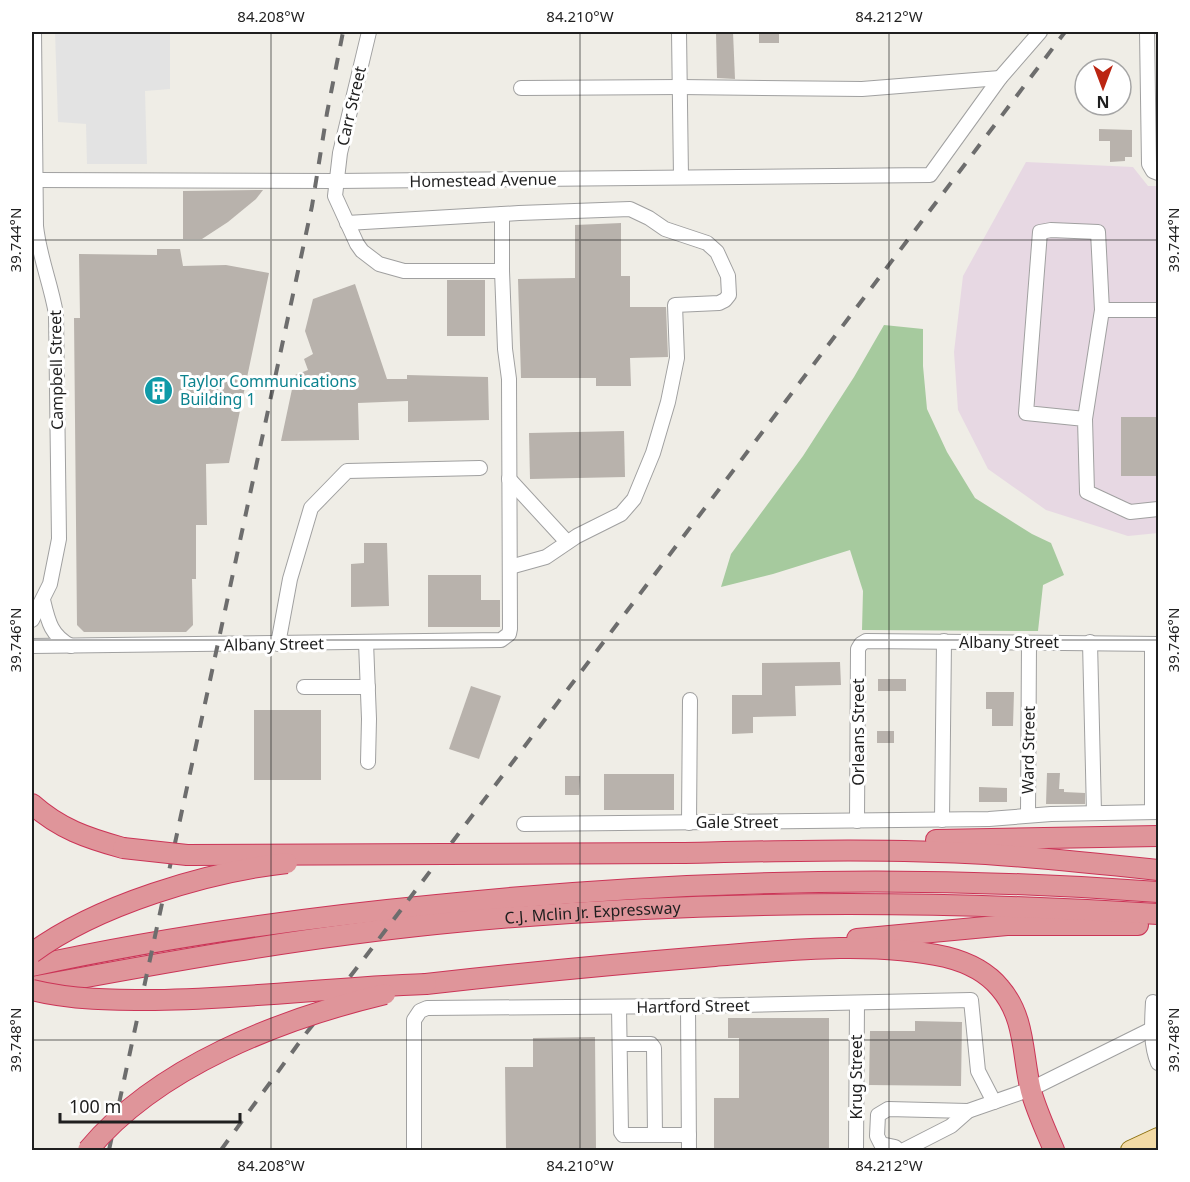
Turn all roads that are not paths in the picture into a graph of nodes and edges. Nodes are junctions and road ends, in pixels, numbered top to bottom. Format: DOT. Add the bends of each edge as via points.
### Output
graph roads {
  1 [pos="34,32"];
  2 [pos="369,32"];
  3 [pos="679,32"];
  4 [pos="1040,32"];
  5 [pos="1148,32"];
  6 [pos="1000,78"];
  7 [pos="680,87"];
  8 [pos="521,88"];
  9 [pos="1156,172"];
  10 [pos="681,177"];
  11 [pos="36,180"];
  12 [pos="336,181"];
  13 [pos="502,214"];
  14 [pos="346,223"];
  15 [pos="34,226"];
  16 [pos="502,271"];
  17 [pos="1102,310"];
  18 [pos="1158,310"];
  19 [pos="1085,419"];
  20 [pos="480,468"];
  21 [pos="509,479"];
  22 [pos="1158,509"];
  23 [pos="567,542"];
  24 [pos="510,567"];
  25 [pos="43,600"];
  26 [pos="32,620"];
  27 [pos="944,641"];
  28 [pos="366,642"];
  29 [pos="1090,642"];
  30 [pos="1029,643"];
  31 [pos="278,644"];
  32 [pos="861,644"];
  33 [pos="1155,644"];
  34 [pos="32,646"];
  35 [pos="71,646"];
  36 [pos="304,687"];
  37 [pos="368,687"];
  38 [pos="690,700"];
  39 [pos="368,762"];
  40 [pos="32,804"];
  41 [pos="1155,812"];
  42 [pos="1094,813"];
  43 [pos="1028,815"];
  44 [pos="946,820"];
  45 [pos="857,821"];
  46 [pos="689,823"];
  47 [pos="524,824"];
  48 [pos="1158,836"];
  49 [pos="851,850"];
  50 [pos="368,855"];
  51 [pos="1158,870"];
  52 [pos="1158,892"];
  53 [pos="1158,914"];
  54 [pos="1158,925"];
  55 [pos="783,950"];
  56 [pos="32,953"];
  57 [pos="32,966"];
  58 [pos="426,984"];
  59 [pos="32,988"];
  60 [pos="1153,1002"];
  61 [pos="856,1003"];
  62 [pos="688,1006"];
  63 [pos="619,1007"];
  64 [pos="1155,1027"];
  65 [pos="620,1044"];
  66 [pos="1158,1063"];
  67 [pos="1031,1089"];
  68 [pos="994,1102"];
  69 [pos="968,1111"];
  70 [pos="855,1114"];
  71 [pos="878,1115"];
  72 [pos="655,1135"];
  73 [pos="689,1135"];
  74 [pos="1158,1137"];
  75 [pos="881,1144"];
  76 [pos="856,1148"];
  77 [pos="88,1150"];
  78 [pos="414,1150"];
  79 [pos="689,1150"];
  80 [pos="898,1150"];
  81 [pos="904,1150"];
  82 [pos="1054,1150"];
  83 [pos="1130,1150"];
  1 -- 11 [label="street, Campbell Street"];
  2 -- 12 [label="street, Carr Street"];
  3 -- 7 [label="street"];
  4 -- 6 [label="street"];
  5 -- 9 [label="street" via="1149,164"];
  6 -- 7 [label="street" via="862,89"];
  6 -- 10 [label="street, Homestead Avenue" via="930,175"];
  7 -- 8 [label="street"];
  7 -- 10 [label="street"];
  10 -- 12 [label="street, Homestead Avenue"];
  11 -- 12 [label="street, Homestead Avenue"];
  11 -- 15 [label="street, Campbell Street"];
  12 -- 14 [label="street, Carr Street" via="335,196"];
  13 -- 14 [label="street"];
  13 -- 16 [label="street"];
  13 -- 23 [label="street" via="630,209 664,230 707,243 717,252 728,276 729,295 725,300 675,305 677,357 668,402 634,499 621,514"];
  14 -- 16 [label="street, Carr Street" via="362,251 389,268"];
  15 -- 25 [label="street, Campbell Street" via="56,314 59,539"];
  16 -- 21 [label="street" via="509,378"];
  17 -- 18 [label="street"];
  17 -- 19 [label="street"];
  17 -- 19 [label="street" via="1098,232 1040,232 1026,413"];
  19 -- 22 [label="street" via="1087,492 1130,512"];
  20 -- 31 [label="street" via="347,471 311,508 290,579"];
  21 -- 23 [label="street"];
  21 -- 24 [label="street"];
  23 -- 24 [label="street" via="546,557"];
  24 -- 28 [label="street, Albany Street" via="510,629 501,640"];
  25 -- 26 [label="street, Campbell Street"];
  25 -- 35 [label="street" via="52,630"];
  27 -- 30 [label="street, Albany Street"];
  27 -- 32 [label="street, Albany Street"];
  27 -- 44 [label="street"];
  28 -- 31 [label="street, Albany Street"];
  28 -- 37 [label="street"];
  29 -- 30 [label="street, Albany Street"];
  29 -- 33 [label="street, Albany Street"];
  29 -- 42 [label="street"];
  30 -- 43 [label="street, Ward Street"];
  31 -- 35 [label="street, Albany Street"];
  32 -- 45 [label="street, Orleans Street"];
  33 -- 41 [label="street"];
  34 -- 35 [label="street, Albany Street"];
  36 -- 37 [label="street"];
  37 -- 39 [label="street"];
  38 -- 46 [label="street"];
  40 -- 50 [label="highway, bridge" via="55,823 123,848 187,855"];
  41 -- 42 [label="street"];
  42 -- 43 [label="street"];
  43 -- 44 [label="street, Ward Street"];
  44 -- 45 [label="street, Gale Street"];
  45 -- 46 [label="street, Gale Street"];
  46 -- 47 [label="street, Gale Street"];
  48 -- 49 [label="highway" via="921,841"];
  49 -- 50 [label="highway, bridge"];
  49 -- 51 [label="highway" via="984,854"];
  50 -- 56 [label="highway, bridge" via="276,865 175,887 117,908"];
  52 -- 57 [label="highway, C.J. Mclin Jr. Expressway" via="995,883 850,882 598,891 305,920"];
  53 -- 59 [label="highway, C.J. Mclin Jr. Expressway" via="930,904 637,909 435,925 304,941 147,965"];
  54 -- 55 [label="highway" via="1007,925 877,935"];
  55 -- 58 [label="highway"];
  55 -- 67 [label="highway" via="881,949 947,957 967,964 992,979 1012,1006 1024,1039"];
  58 -- 59 [label="highway, bridge" via="194,1000 87,998"];
  58 -- 77 [label="highway, bridge" via="319,1013 204,1061 139,1101"];
  60 -- 64 [label="street"];
  61 -- 62 [label="street, Hartford Street"];
  61 -- 68 [label="street, Hartford Street" via="970,1000 978,1071"];
  61 -- 70 [label="street, Krug Street"];
  62 -- 63 [label="street, Hartford Street"];
  62 -- 73 [label="street"];
  63 -- 65 [label="street"];
  63 -- 78 [label="street, Hartford Street" via="427,1008 417,1013 413,1026"];
  64 -- 66 [label="street" via="1154,1053"];
  64 -- 67 [label="street"];
  65 -- 72 [label="street" via="651,1044 654,1048"];
  65 -- 72 [label="street" via="621,1132 623,1136"];
  67 -- 68 [label="street"];
  67 -- 82 [label="highway"];
  68 -- 69 [label="street"];
  69 -- 71 [label="street" via="888,1109"];
  69 -- 81 [label="street" via="951,1126"];
  70 -- 71 [label="street"];
  70 -- 76 [label="street, Krug Street"];
  71 -- 75 [label="street" via="877,1136"];
  72 -- 73 [label="street"];
  73 -- 79 [label="street"];
  74 -- 83 [label="main road"];
  75 -- 76 [label="street"];
  75 -- 80 [label="street"];
}
